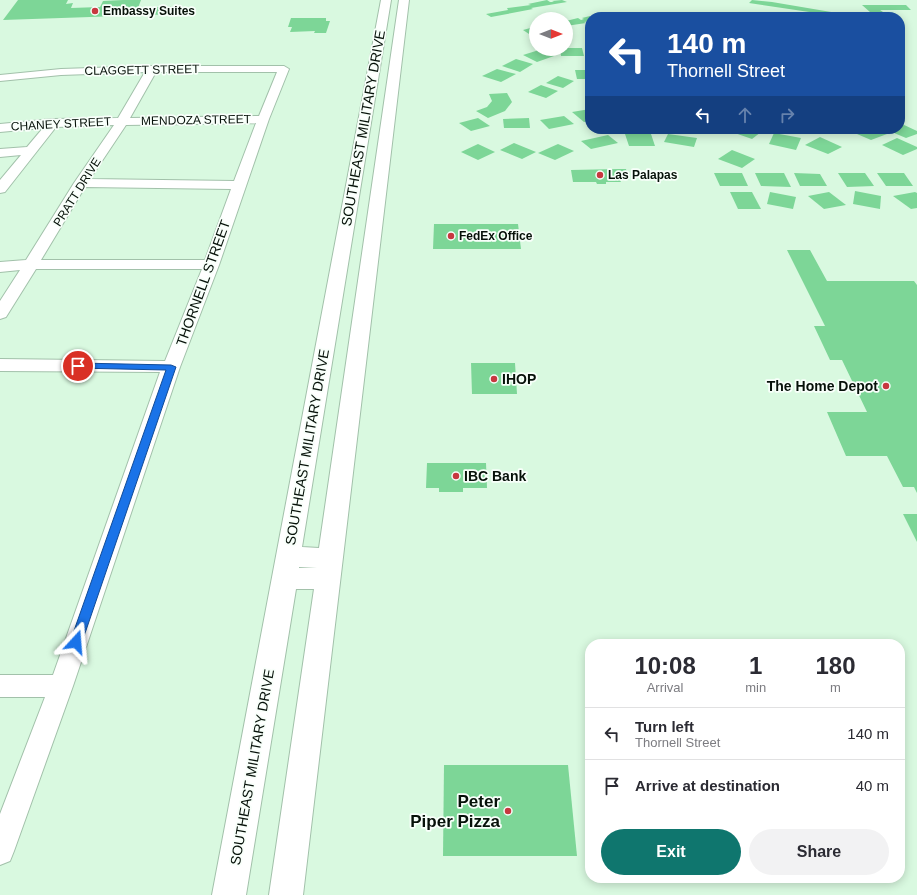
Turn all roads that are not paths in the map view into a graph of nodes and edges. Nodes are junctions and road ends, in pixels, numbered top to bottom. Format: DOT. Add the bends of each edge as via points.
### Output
graph roads {
  1 [pos="386,0"];
  2 [pos="404,0"];
  3 [pos="152,69"];
  4 [pos="284,69"];
  5 [pos="0,78"];
  6 [pos="263,119"];
  7 [pos="123,121"];
  8 [pos="53,123"];
  9 [pos="0,128"];
  10 [pos="32,150"];
  11 [pos="0,152"];
  12 [pos="81,183"];
  13 [pos="239,185"];
  14 [pos="0,189"];
  15 [pos="351,193"];
  16 [pos="378,193"];
  17 [pos="33,264"];
  18 [pos="211,265"];
  19 [pos="0,267"];
  20 [pos="0,314"];
  21 [pos="0,365"];
  22 [pos="171,367"];
  23 [pos="286,568"];
  24 [pos="329,568"];
  25 [pos="0,686"];
  26 [pos="61,686"];
  27 [pos="0,851"];
  28 [pos="229,895"];
  29 [pos="286,895"];
  1 -- 15 [label="main road, SOUTHEAST MILITARY DRIVE"];
  2 -- 16 [label="main road, SOUTHEAST MILITARY DRIVE"];
  3 -- 4 [label="street, CLAGGETT STREET"];
  3 -- 5 [label="street, CLAGGETT STREET" via="61,72"];
  3 -- 7 [label="street, PRATT DRIVE"];
  4 -- 6 [label="street, MENDOZA STREET"];
  6 -- 7 [label="street, MENDOZA STREET"];
  6 -- 13 [label="street, THORNELL STREET"];
  7 -- 8 [label="street, CHANEY STREET"];
  7 -- 12 [label="street, PRATT DRIVE"];
  8 -- 9 [label="street, CHANEY STREET"];
  8 -- 10 [label="street"];
  10 -- 11 [label="street"];
  10 -- 14 [label="street"];
  12 -- 13 [label="street"];
  12 -- 17 [label="street, PRATT DRIVE"];
  13 -- 18 [label="street, THORNELL STREET"];
  15 -- 16 [label="main road"];
  15 -- 23 [label="main road, SOUTHEAST MILITARY DRIVE"];
  16 -- 24 [label="main road, SOUTHEAST MILITARY DRIVE"];
  17 -- 18 [label="street"];
  17 -- 19 [label="street"];
  17 -- 20 [label="street, PRATT DRIVE"];
  18 -- 22 [label="street, THORNELL STREET"];
  21 -- 22 [label="street"];
  22 -- 26 [label="street, THORNELL STREET"];
  23 -- 24 [label="main road"];
  23 -- 28 [label="main road, SOUTHEAST MILITARY DRIVE"];
  24 -- 29 [label="main road, SOUTHEAST MILITARY DRIVE"];
  25 -- 26 [label="street"];
  26 -- 27 [label="street, THORNELL STREET"];
}
